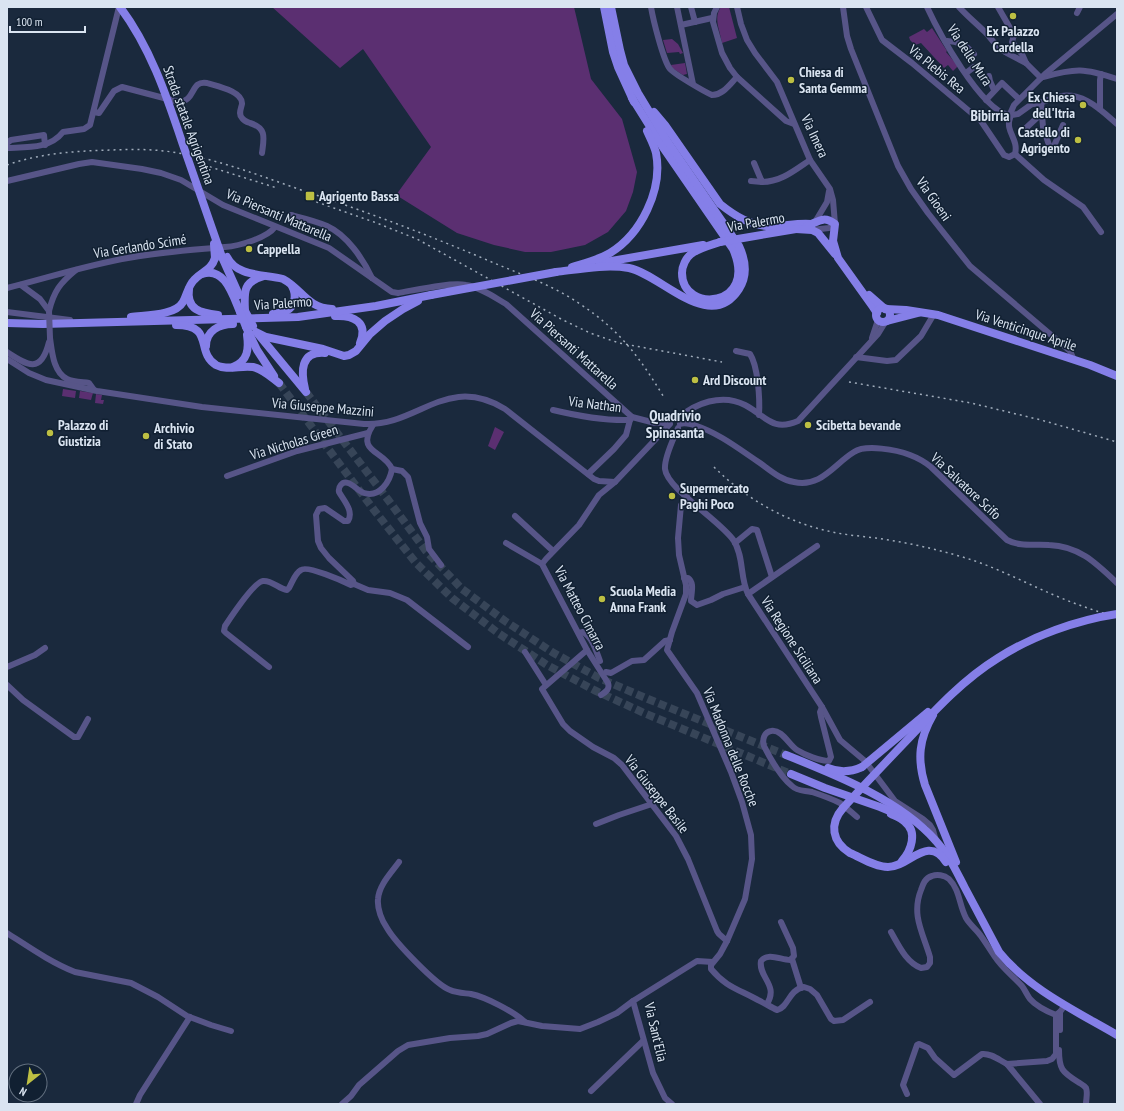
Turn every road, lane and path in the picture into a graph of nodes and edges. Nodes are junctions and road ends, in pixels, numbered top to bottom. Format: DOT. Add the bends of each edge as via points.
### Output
graph roads {
  1 [pos="119,7"];
  2 [pos="604,7"];
  3 [pos="611,7"];
  4 [pos="651,7"];
  5 [pos="677,7"];
  6 [pos="691,7"];
  7 [pos="717,7"];
  8 [pos="737,7"];
  9 [pos="843,7"];
  10 [pos="866,7"];
  11 [pos="927,7"];
  12 [pos="959,7"];
  13 [pos="998,7"];
  14 [pos="1080,7"];
  15 [pos="1077,13"];
  16 [pos="1117,14"];
  17 [pos="712,18"];
  18 [pos="695,22"];
  19 [pos="681,25"];
  20 [pos="945,41"];
  21 [pos="974,54"];
  22 [pos="1026,63"];
  23 [pos="974,67"];
  24 [pos="966,73"];
  25 [pos="1101,74"];
  26 [pos="738,76"];
  27 [pos="989,76"];
  28 [pos="1041,78"];
  29 [pos="1117,79"];
  30 [pos="693,84"];
  31 [pos="994,90"];
  32 [pos="635,96"];
  33 [pos="1019,99"];
  34 [pos="986,100"];
  35 [pos="1041,102"];
  36 [pos="1100,109"];
  37 [pos="94,112"];
  38 [pos="1012,114"];
  39 [pos="1041,114"];
  40 [pos="794,124"];
  41 [pos="1117,124"];
  42 [pos="1063,125"];
  43 [pos="1026,128"];
  44 [pos="7,143"];
  45 [pos="45,145"];
  46 [pos="7,148"];
  47 [pos="262,153"];
  48 [pos="1015,154"];
  49 [pos="810,160"];
  50 [pos="754,164"];
  51 [pos="7,181"];
  52 [pos="751,182"];
  53 [pos="762,182"];
  54 [pos="830,190"];
  55 [pos="205,208"];
  56 [pos="291,215"];
  57 [pos="835,224"];
  58 [pos="813,225"];
  59 [pos="796,226"];
  60 [pos="275,227"];
  61 [pos="1101,232"];
  62 [pos="720,242"];
  63 [pos="221,257"];
  64 [pos="838,258"];
  65 [pos="77,269"];
  66 [pos="556,272"];
  67 [pos="199,275"];
  68 [pos="265,276"];
  69 [pos="373,279"];
  70 [pos="854,280"];
  71 [pos="289,282"];
  72 [pos="21,285"];
  73 [pos="7,288"];
  74 [pos="189,289"];
  75 [pos="431,295"];
  76 [pos="361,308"];
  77 [pos="886,309"];
  78 [pos="7,312"];
  79 [pos="49,312"];
  80 [pos="925,313"];
  81 [pos="877,314"];
  82 [pos="934,314"];
  83 [pos="298,317"];
  84 [pos="277,318"];
  85 [pos="248,321"];
  86 [pos="886,321"];
  87 [pos="97,322"];
  88 [pos="7,323"];
  89 [pos="7,327"];
  90 [pos="50,338"];
  91 [pos="870,341"];
  92 [pos="359,348"];
  93 [pos="206,351"];
  94 [pos="736,351"];
  95 [pos="7,352"];
  96 [pos="338,354"];
  97 [pos="856,357"];
  98 [pos="7,359"];
  99 [pos="1074,360"];
  100 [pos="230,368"];
  101 [pos="1117,376"];
  102 [pos="94,390"];
  103 [pos="690,409"];
  104 [pos="552,410"];
  105 [pos="759,415"];
  106 [pos="631,418"];
  107 [pos="674,423"];
  108 [pos="691,424"];
  109 [pos="373,425"];
  110 [pos="368,433"];
  111 [pos="392,469"];
  112 [pos="588,474"];
  113 [pos="227,476"];
  114 [pos="615,482"];
  115 [pos="687,497"];
  116 [pos="515,516"];
  117 [pos="506,543"];
  118 [pos="735,543"];
  119 [pos="817,546"];
  120 [pos="554,551"];
  121 [pos="542,564"];
  122 [pos="441,566"];
  123 [pos="772,577"];
  124 [pos="684,578"];
  125 [pos="1117,583"];
  126 [pos="354,584"];
  127 [pos="745,587"];
  128 [pos="748,594"];
  129 [pos="1117,614"];
  130 [pos="579,633"];
  131 [pos="670,640"];
  132 [pos="468,647"];
  133 [pos="45,648"];
  134 [pos="587,650"];
  135 [pos="525,652"];
  136 [pos="7,667"];
  137 [pos="269,667"];
  138 [pos="7,685"];
  139 [pos="546,685"];
  140 [pos="601,695"];
  141 [pos="948,697"];
  142 [pos="940,705"];
  143 [pos="822,707"];
  144 [pos="88,719"];
  145 [pos="786,755"];
  146 [pos="797,759"];
  147 [pos="791,774"];
  148 [pos="652,804"];
  149 [pos="880,807"];
  150 [pos="857,817"];
  151 [pos="596,824"];
  152 [pos="930,835"];
  153 [pos="936,841"];
  154 [pos="399,862"];
  155 [pos="897,866"];
  156 [pos="962,882"];
  157 [pos="781,922"];
  158 [pos="891,932"];
  159 [pos="7,933"];
  160 [pos="727,941"];
  161 [pos="792,959"];
  162 [pos="713,962"];
  163 [pos="800,988"];
  164 [pos="633,1001"];
  165 [pos="870,1002"];
  166 [pos="767,1004"];
  167 [pos="1065,1005"];
  168 [pos="1058,1014"];
  169 [pos="190,1017"];
  170 [pos="525,1022"];
  171 [pos="231,1030"];
  172 [pos="1117,1034"];
  173 [pos="643,1041"];
  174 [pos="1007,1064"];
  175 [pos="591,1091"];
  176 [pos="907,1094"];
  177 [pos="136,1104"];
  178 [pos="342,1104"];
  179 [pos="672,1104"];
  180 [pos="1040,1104"];
  181 [pos="1086,1104"];
  1 -- 37 [label="street"];
  1 -- 55 [label="main road, Strada statale Agrigentina, bridge" via="151,58"];
  2 -- 32 [label="main road" via="616,62"];
  3 -- 32 [label="main road" via="615,32"];
  4 -- 30 [label="street" via="669,67"];
  5 -- 19 [label="street"];
  6 -- 18 [label="street"];
  7 -- 17 [label="street"];
  8 -- 40 [label="street, Via Imera" via="747,40 782,90"];
  9 -- 99 [label="street, Via Gioeni" via="851,49 898,166 911,189 970,266 1070,351"];
  10 -- 48 [label="street, Via Plebis Rea" via="878,34 887,44 981,121 1004,155 1009,157"];
  11 -- 20 [label="street, Via delle Mura"];
  12 -- 22 [label="street" via="998,48"];
  13 -- 22 [label="street" via="1013,32 1012,42"];
  14 -- 15 [label="street"];
  16 -- 28 [label="street"];
  17 -- 18 [label="street"];
  17 -- 26 [label="street" via="722,53"];
  18 -- 19 [label="street"];
  19 -- 30 [label="street"];
  20 -- 21 [label="street" via="952,41 968,48"];
  20 -- 24 [label="street, Via delle Mura"];
  22 -- 28 [label="street"];
  23 -- 24 [label="street"];
  24 -- 34 [label="street, Via delle Mura"];
  25 -- 28 [label="street" via="1078,70"];
  25 -- 29 [label="street"];
  25 -- 36 [label="street"];
  26 -- 30 [label="street" via="722,92 715,95"];
  26 -- 40 [label="street" via="786,121"];
  27 -- 31 [label="street"];
  28 -- 33 [label="street"];
  31 -- 33 [label="street" via="1002,83"];
  31 -- 34 [label="street"];
  32 -- 59 [label="main road" via="665,125 720,204 731,213 764,226"];
  32 -- 62 [label="main road" via="662,146 737,258 738,278 728,293 712,300 699,298 690,291 683,280 684,264 694,252"];
  32 -- 66 [label="main road" via="656,153 657,175 649,207 632,234 610,253"];
  32 -- 66 [label="main road" via="739,246 745,262 744,280 730,299 718,305 706,306 691,301 652,277 629,268"];
  33 -- 38 [label="street"];
  34 -- 38 [label="street, Via delle Mura" via="999,110"];
  35 -- 36 [label="street" via="1066,95 1091,102"];
  35 -- 38 [label="street"];
  35 -- 39 [label="street"];
  36 -- 41 [label="street"];
  37 -- 45 [label="street" via="86,128 63,132"];
  37 -- 47 [label="street" via="99,113 114,91 122,87 182,102 190,98 196,85 207,83 240,96 242,118 260,127 263,132"];
  38 -- 48 [label="street" via="1008,123 1015,143"];
  39 -- 42 [label="street" via="1050,148 1054,146"];
  39 -- 43 [label="street"];
  40 -- 49 [label="street, Via Imera"];
  44 -- 45 [label="street" via="11,140 44,135"];
  45 -- 46 [label="street"];
  48 -- 61 [label="street" via="1044,180 1083,207"];
  49 -- 53 [label="street" via="778,180"];
  49 -- 54 [label="street, Via Imera"];
  50 -- 53 [label="street"];
  51 -- 60 [label="street, Via Piersanti Mattarella" via="92,162 142,169 182,180 222,205"];
  52 -- 53 [label="street"];
  54 -- 57 [label="street, Via Imera"];
  54 -- 58 [label="street" via="827,202"];
  55 -- 63 [label="main road, bridge"];
  55 -- 63 [label="main road, bridge" via="215,246"];
  56 -- 69 [label="street" via="334,230 366,264"];
  57 -- 58 [label="main road" via="824,219"];
  57 -- 64 [label="main road, Via Imera" via="833,241"];
  58 -- 59 [label="main road"];
  58 -- 64 [label="main road"];
  59 -- 62 [label="main road, Via Palermo, bridge"];
  60 -- 65 [label="street, Via Gerlando Scimé" via="262,237 230,247 128,258"];
  60 -- 69 [label="street, Via Piersanti Mattarella" via="330,248"];
  62 -- 66 [label="main road"];
  63 -- 67 [label="main road"];
  63 -- 68 [label="main road" via="237,269"];
  63 -- 85 [label="main road"];
  64 -- 70 [label="main road, Via Imera"];
  65 -- 72 [label="street, Via Gerlando Scimé"];
  65 -- 79 [label="street" via="54,293"];
  66 -- 75 [label="main road, Via Palermo, bridge"];
  67 -- 74 [label="main road"];
  67 -- 85 [label="main road" via="211,273 224,279"];
  68 -- 71 [label="main road"];
  68 -- 85 [label="main road" via="251,281 244,293"];
  69 -- 106 [label="street, Via Piersanti Mattarella" via="395,293 457,285 467,285 482,291 506,304"];
  70 -- 77 [label="main road, Via Imera"];
  70 -- 81 [label="main road, Via Imera"];
  71 -- 76 [label="main road" via="309,302 322,308"];
  71 -- 85 [label="main road" via="295,294 289,309"];
  72 -- 73 [label="street, Via Gerlando Scimé"];
  72 -- 79 [label="street" via="40,298"];
  74 -- 85 [label="main road" via="191,303 201,312"];
  74 -- 87 [label="main road" via="177,310"];
  75 -- 76 [label="main road, Via Palermo"];
  75 -- 92 [label="main road" via="385,321"];
  76 -- 83 [label="main road, Via Palermo"];
  77 -- 80 [label="main road, Via Venticinque Aprile"];
  77 -- 81 [label="main road" via="879,310"];
  77 -- 86 [label="main road" via="890,314"];
  78 -- 87 [label="street"];
  79 -- 90 [label="street, bridge"];
  80 -- 82 [label="main road, Via Venticinque Aprile"];
  80 -- 86 [label="main road, Via Venticinque Aprile"];
  81 -- 86 [label="main road" via="880,321"];
  81 -- 91 [label="street"];
  82 -- 97 [label="street" via="921,336 896,360 887,362"];
  82 -- 99 [label="main road, Via Venticinque Aprile"];
  83 -- 84 [label="main road, Via Palermo"];
  83 -- 92 [label="main road" via="353,318 361,326 363,336"];
  84 -- 85 [label="main road, Via Palermo"];
  84 -- 93 [label="main road" via="258,323 217,327 208,337"];
  85 -- 87 [label="main road, Via Palermo"];
  85 -- 96 [label="main road" via="266,336"];
  85 -- 96 [label="main road" via="306,392 302,371 306,360 320,352"];
  85 -- 100 [label="main road" via="247,354 240,364"];
  85 -- 100 [label="main road" via="257,350 279,383 254,368"];
  86 -- 91 [label="street"];
  87 -- 88 [label="main road, Via Palermo"];
  89 -- 93 [label="main road" via="185,325 194,328 201,335"];
  90 -- 95 [label="street" via="44,356 35,364 27,364"];
  90 -- 102 [label="street" via="54,361 61,374 70,380 89,383"];
  91 -- 97 [label="street"];
  92 -- 96 [label="main road" via="349,355"];
  93 -- 100 [label="main road" via="214,364"];
  94 -- 105 [label="street" via="750,354 754,360 760,403"];
  97 -- 105 [label="street" via="798,421 784,425 770,423"];
  98 -- 102 [label="street, Via Giuseppe Mazzini" via="46,380"];
  99 -- 101 [label="main road, Via Venticinque Aprile"];
  102 -- 109 [label="street, Via Giuseppe Mazzini" via="202,407"];
  103 -- 105 [label="street" via="713,401 733,401 747,406"];
  103 -- 107 [label="street" via="680,412"];
  103 -- 108 [label="street" via="687,417"];
  104 -- 106 [label="street, Via Nathan" via="616,420"];
  106 -- 107 [label="street, Via Piersanti Mattarella"];
  106 -- 112 [label="street" via="626,435"];
  107 -- 108 [label="street, Via Salvatore Scifo"];
  107 -- 114 [label="street" via="663,431"];
  107 -- 115 [label="street, Via Regione Siciliana" via="674,436 665,470 670,480"];
  108 -- 125 [label="street, Via Salvatore Scifo" via="718,435 779,476 796,483 814,482 854,452 862,449 877,448 900,452 922,460 1007,540 1019,544 1064,546 1073,549 1082,553"];
  109 -- 110 [label="street"];
  109 -- 112 [label="street, Via Giuseppe Mazzini" via="394,420 450,398 489,401 505,409"];
  110 -- 111 [label="street" via="367,441 372,451 390,463"];
  110 -- 113 [label="street, Via Nicholas Green" via="297,451"];
  111 -- 122 [label="street" via="402,471 408,477 429,549"];
  111 -- 126 [label="street" via="388,483 373,493 365,494 348,483 340,485 338,489 348,508 348,521 325,508 319,509 316,513 321,548"];
  112 -- 114 [label="street, Via Giuseppe Mazzini" via="599,482"];
  114 -- 120 [label="street, Via Matteo Cimarra" via="599,495 579,525"];
  115 -- 118 [label="street, Via Regione Siciliana" via="724,529"];
  115 -- 124 [label="street, Via Madonna delle Rocche" via="681,505 678,538"];
  116 -- 120 [label="street"];
  117 -- 121 [label="street"];
  118 -- 123 [label="street" via="754,528 757,530"];
  118 -- 127 [label="street, Via Regione Siciliana"];
  119 -- 123 [label="street"];
  120 -- 121 [label="street, Via Matteo Cimarra"];
  121 -- 130 [label="street, Via Matteo Cimarra"];
  123 -- 128 [label="street"];
  124 -- 127 [label="street" via="691,580 691,601 697,605"];
  124 -- 131 [label="street, Via Madonna delle Rocche" via="686,598"];
  126 -- 132 [label="street" via="407,600"];
  126 -- 137 [label="street" via="304,569 299,571 287,590 265,581 257,584 239,604 224,629"];
  127 -- 128 [label="street, Via Regione Siciliana"];
  128 -- 143 [label="street, Via Regione Siciliana"];
  129 -- 141 [label="main road, bridge" via="1057,629 1026,642 968,679"];
  130 -- 131 [label="street" via="587,634 603,666 611,673 632,661 644,660 665,641"];
  130 -- 134 [label="street, Via Matteo Cimarra"];
  131 -- 160 [label="street, Via Madonna delle Rocche" via="667,650 697,693 733,778 751,835 752,859 748,887"];
  133 -- 136 [label="street"];
  134 -- 139 [label="street"];
  134 -- 140 [label="street, Via Matteo Cimarra" via="609,686"];
  135 -- 139 [label="street, Via Giuseppe Basile"];
  138 -- 144 [label="street" via="23,700 74,737 78,737"];
  139 -- 148 [label="street, Via Giuseppe Basile" via="542,689 562,724 581,740 622,765"];
  141 -- 142 [label="main road, bridge"];
  141 -- 146 [label="main road, bridge" via="862,767 835,771"];
  142 -- 155 [label="main road, bridge" via="837,815 834,830 842,847 876,865"];
  142 -- 156 [label="main road, bridge" via="926,727 920,763 925,785 961,872"];
  143 -- 150 [label="street" via="820,712 832,757 829,761 796,750 776,732 766,733 763,743 774,763 792,786 841,804"];
  143 -- 153 [label="street, Via Regione Siciliana" via="840,740 865,761 895,801 930,825"];
  145 -- 146 [label="main road"];
  146 -- 152 [label="main road" via="858,786 910,817"];
  147 -- 149 [label="main road"];
  148 -- 151 [label="street"];
  148 -- 160 [label="street, Via Giuseppe Basile" via="680,842 717,931"];
  149 -- 152 [label="main road" via="908,819"];
  149 -- 155 [label="main road" via="906,822 912,833 910,849"];
  152 -- 153 [label="main road"];
  153 -- 156 [label="main road"];
  154 -- 170 [label="street" via="383,884 378,896 379,910 388,930 445,988 473,994 512,1011"];
  155 -- 156 [label="main road" via="918,853 933,852 944,859"];
  156 -- 167 [label="main road" via="999,952 1009,964 1036,988"];
  157 -- 161 [label="street" via="793,948"];
  158 -- 168 [label="street" via="910,961 921,968 927,967 930,957 918,920 917,902 923,884 928,878 937,875 946,878 958,894 966,919 980,934 1008,974 1042,1009"];
  159 -- 169 [label="street" via="68,969 131,983"];
  160 -- 162 [label="street, Via Madonna delle Rocche"];
  161 -- 163 [label="street"];
  161 -- 166 [label="street" via="768,956 761,961 761,968 771,990"];
  162 -- 164 [label="street, Via Sant'Elia" via="697,961"];
  162 -- 166 [label="street" via="711,969 727,985"];
  163 -- 165 [label="street" via="815,993 834,1021 843,1020"];
  163 -- 166 [label="street" via="794,991 780,1010"];
  164 -- 170 [label="street" via="617,1013 580,1029"];
  164 -- 173 [label="street, Via Sant'Elia"];
  167 -- 168 [label="street"];
  167 -- 172 [label="main road"];
  168 -- 174 [label="street" via="1056,1054 1052,1059"];
  168 -- 181 [label="street" via="1059,1062 1064,1072 1086,1088"];
  169 -- 171 [label="street"];
  169 -- 177 [label="street"];
  170 -- 178 [label="street" via="511,1022 478,1036 450,1038 405,1047 359,1085"];
  173 -- 175 [label="street"];
  173 -- 179 [label="street, Via Sant'Elia" via="653,1073 665,1098"];
  174 -- 176 [label="street" via="990,1055 982,1054 954,1075 928,1048 919,1044 916,1045 903,1085"];
  174 -- 180 [label="street"];
}
